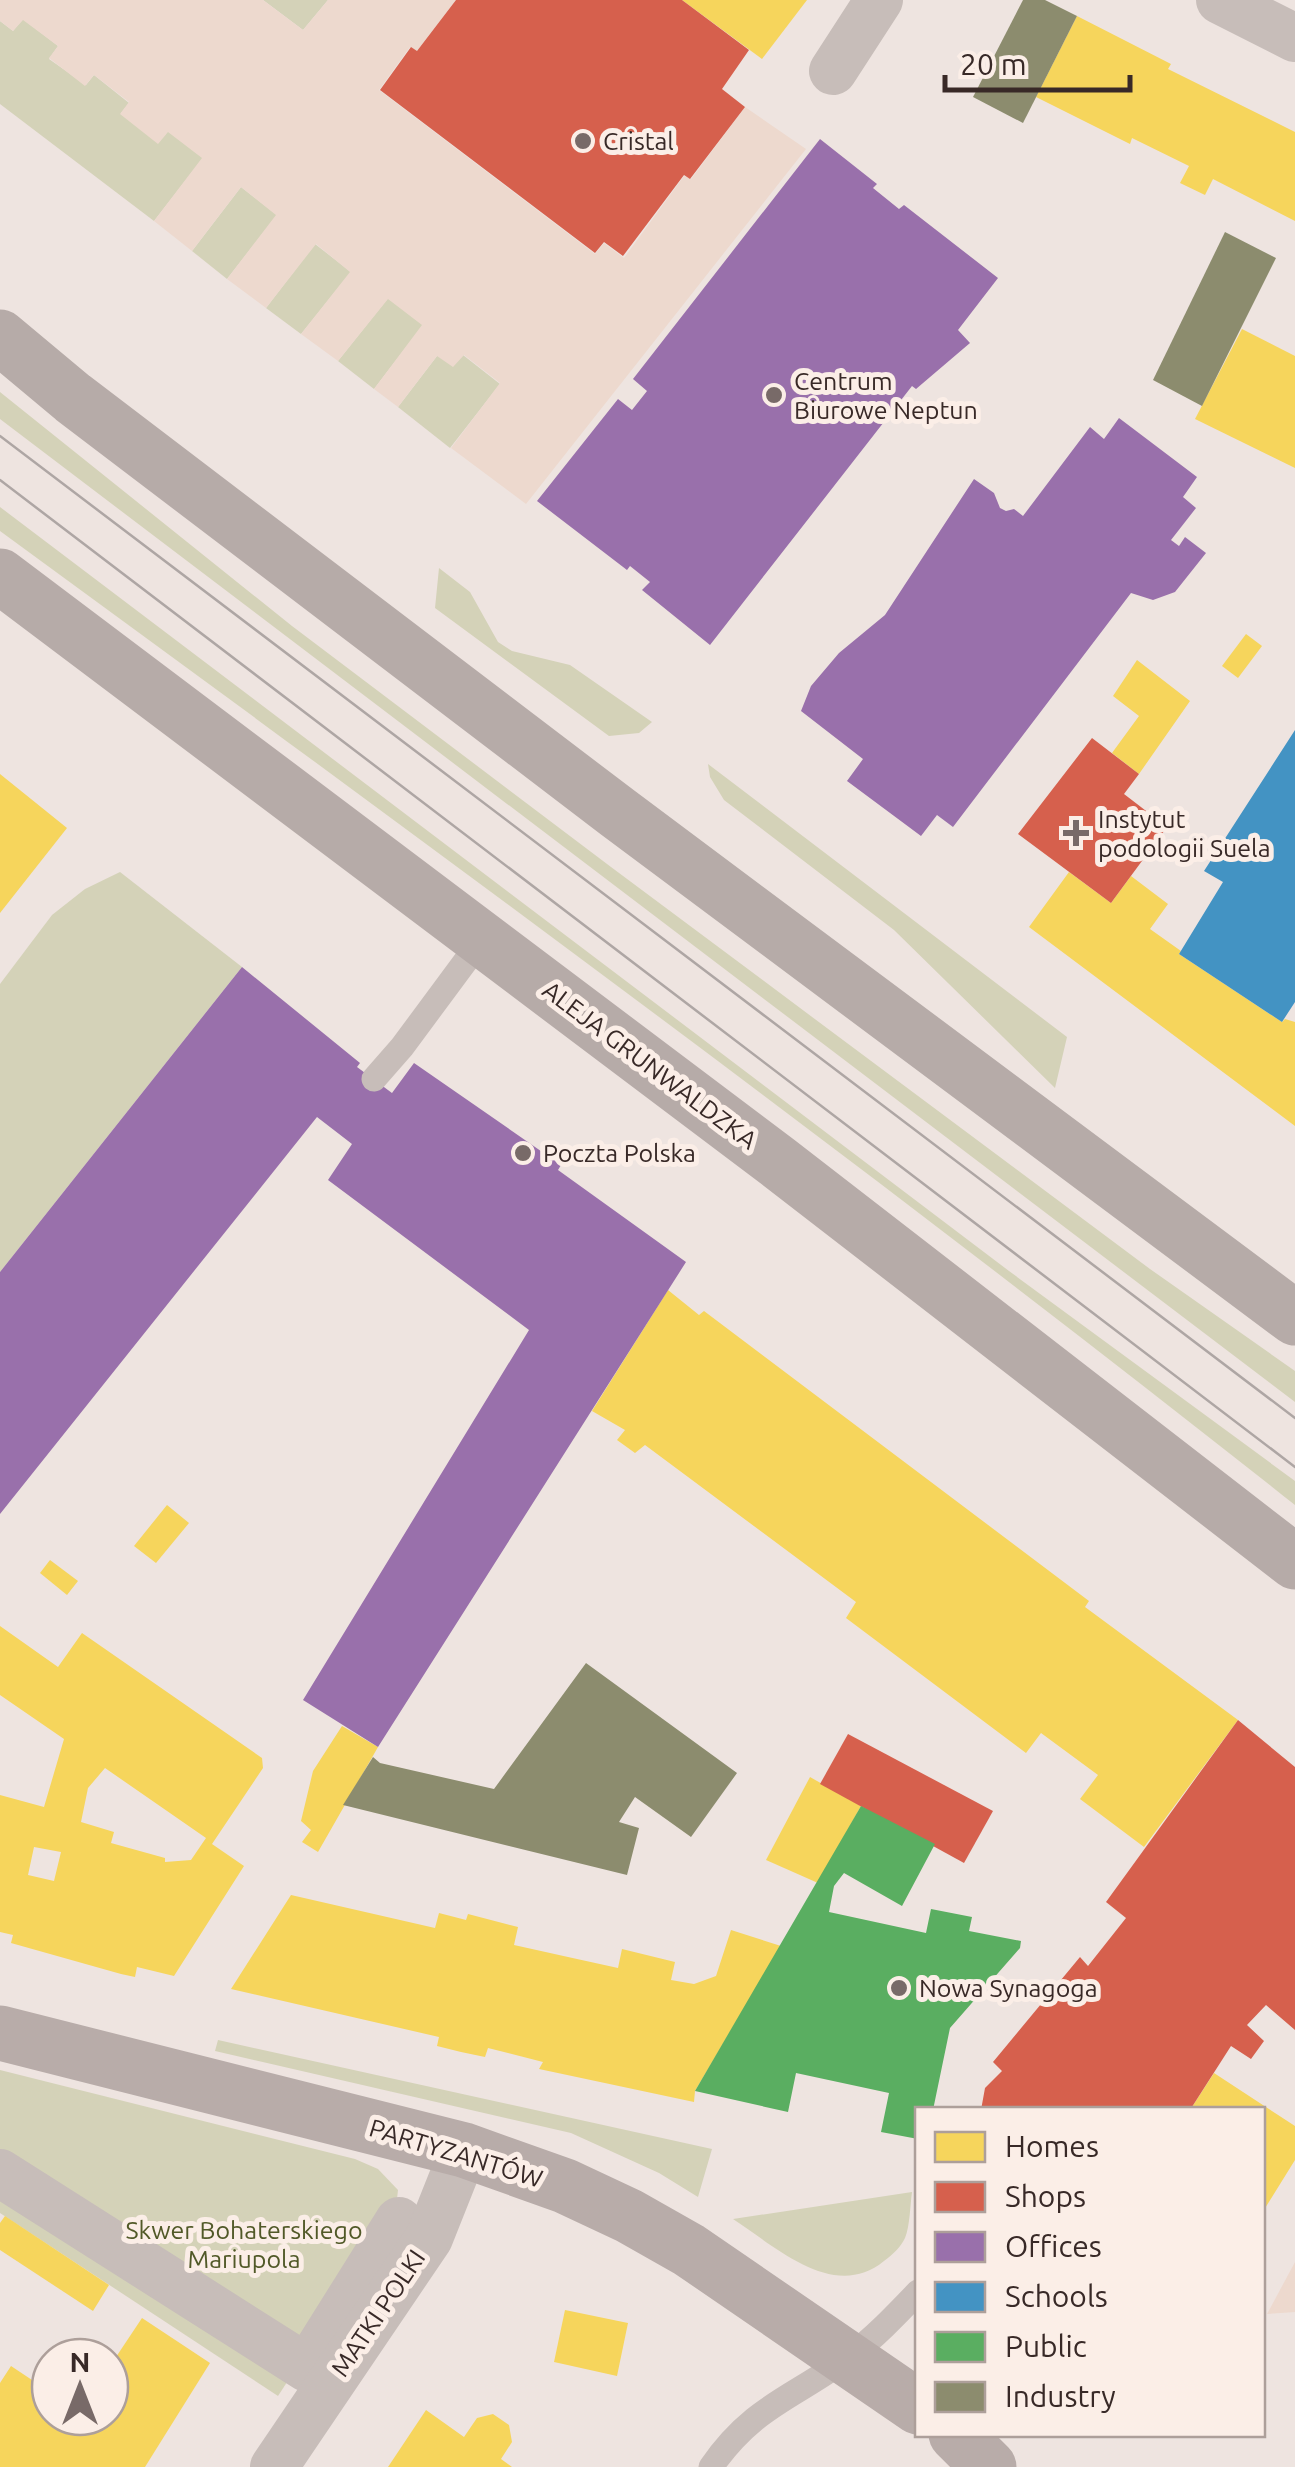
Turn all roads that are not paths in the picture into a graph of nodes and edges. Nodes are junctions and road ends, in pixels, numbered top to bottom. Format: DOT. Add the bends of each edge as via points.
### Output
graph roads {
  1 [pos="879,0"];
  2 [pos="1220,0"];
  3 [pos="1295,38"];
  4 [pos="833,71"];
  5 [pos="0,337"];
  6 [pos="0,576"];
  7 [pos="482,939"];
  8 [pos="374,1080"];
  9 [pos="1295,1318"];
  10 [pos="1295,1562"];
  11 [pos="0,2033"];
  12 [pos="464,2150"];
  13 [pos="0,2174"];
  14 [pos="399,2221"];
  15 [pos="915,2295"];
  16 [pos="848,2357"];
  17 [pos="915,2405"];
  18 [pos="959,2437"];
  19 [pos="274,2467"];
  20 [pos="711,2467"];
  21 [pos="990,2467"];
  1 -- 4 [label="street"];
  2 -- 3 [label="street"];
  5 -- 9 [label="main road" via="616,812"];
  6 -- 7 [label="main road, ALEJA GRUNWALDZKA"];
  7 -- 8 [label="lane"];
  7 -- 10 [label="main road, ALEJA GRUNWALDZKA"];
  11 -- 12 [label="street, PARTYZANTÓW"];
  12 -- 16 [label="street, PARTYZANTÓW" via="628,2216"];
  12 -- 19 [label="street, MATKI POLKI" via="429,2238"];
  13 -- 14 [label="street" via="307,2368"];
  15 -- 16 [label="lane"];
  16 -- 17 [label="street, PARTYZANTÓW"];
  16 -- 20 [label="lane" via="760,2412"];
  18 -- 21 [label="street"];
}
